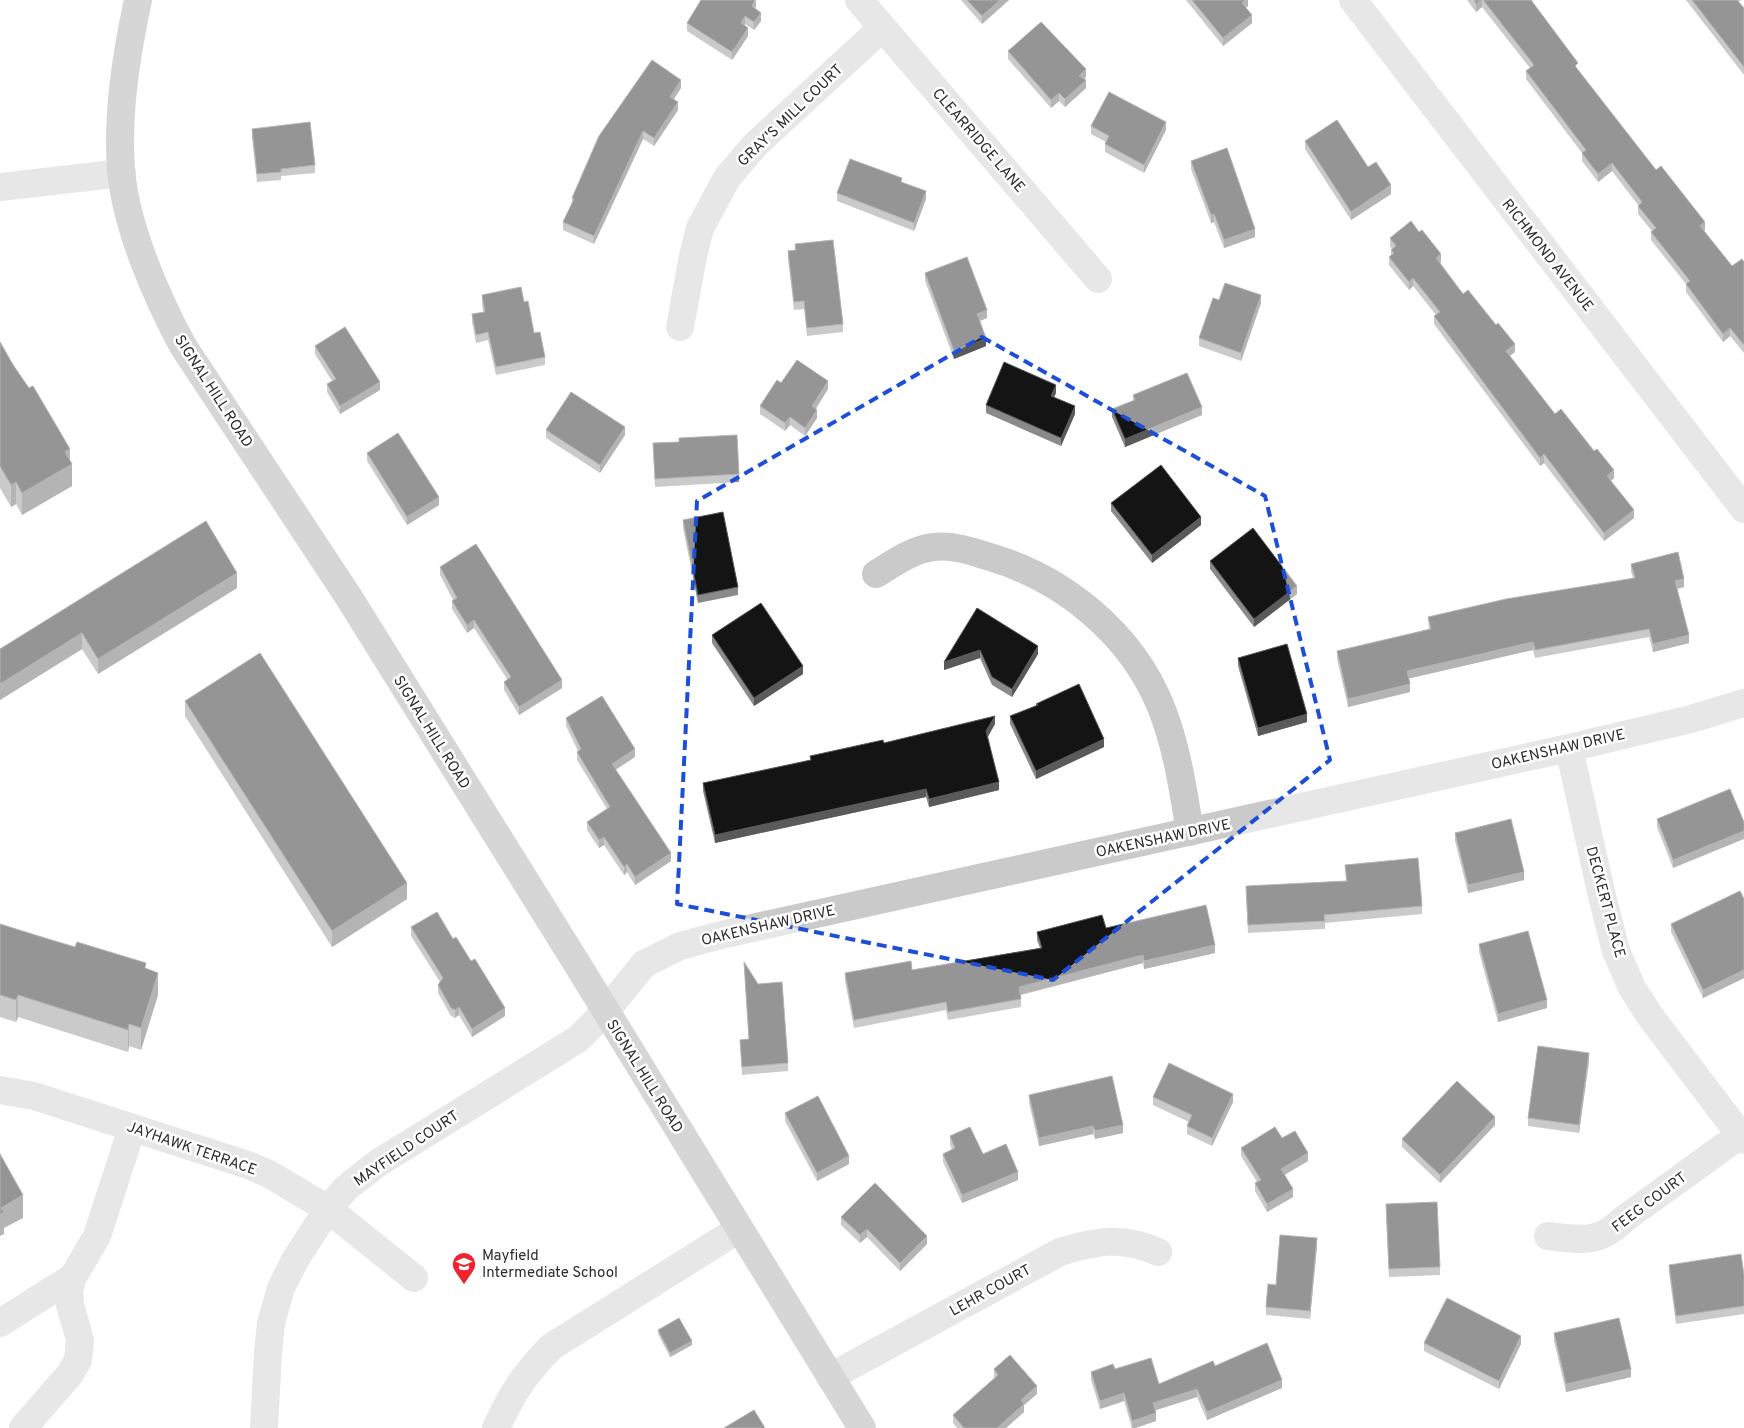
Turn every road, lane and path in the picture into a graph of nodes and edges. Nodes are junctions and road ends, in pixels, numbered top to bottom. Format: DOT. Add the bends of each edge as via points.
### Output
graph roads {
  1 [pos="138,0"];
  2 [pos="859,0"];
  3 [pos="1353,0"];
  4 [pos="882,28"];
  5 [pos="122,173"];
  6 [pos="0,187"];
  7 [pos="1098,280"];
  8 [pos="680,327"];
  9 [pos="1744,510"];
  10 [pos="876,574"];
  11 [pos="1744,703"];
  12 [pos="1569,748"];
  13 [pos="1190,832"];
  14 [pos="606,1011"];
  15 [pos="0,1090"];
  16 [pos="132,1128"];
  17 [pos="1742,1138"];
  18 [pos="328,1209"];
  19 [pos="739,1229"];
  20 [pos="1548,1236"];
  21 [pos="1158,1252"];
  22 [pos="73,1277"];
  23 [pos="414,1278"];
  24 [pos="0,1323"];
  25 [pos="830,1377"];
  26 [pos="24,1428"];
  27 [pos="265,1428"];
  28 [pos="286,1428"];
  29 [pos="496,1428"];
  30 [pos="862,1428"];
  1 -- 5 [label="main road, SIGNAL HILL ROAD" via="122,91"];
  2 -- 4 [label="street, CLEARRIDGE LANE"];
  3 -- 9 [label="street, RICHMOND AVENUE"];
  4 -- 7 [label="street, CLEARRIDGE LANE"];
  4 -- 8 [label="street, GRAY'S MILL COURT" via="755,145 727,178 700,228"];
  5 -- 6 [label="street"];
  5 -- 14 [label="main road, SIGNAL HILL ROAD" via="132,220 155,292 183,346 348,596"];
  10 -- 13 [label="street" via="910,553 932,547 956,547 1015,564 1072,597 1104,624 1145,676 1160,706 1176,753"];
  11 -- 12 [label="street, OAKENSHAW DRIVE"];
  12 -- 13 [label="street, OAKENSHAW DRIVE"];
  12 -- 17 [label="street, DECKERT PLACE" via="1616,951 1632,988"];
  13 -- 14 [label="street, OAKENSHAW DRIVE" via="680,946 644,964"];
  14 -- 18 [label="street, MAYFIELD COURT" via="573,1043 378,1163 346,1188"];
  14 -- 19 [label="main road, SIGNAL HILL ROAD"];
  15 -- 16 [label="street, JAYHAWK TERRACE" via="34,1096"];
  16 -- 18 [label="street, JAYHAWK TERRACE" via="248,1164"];
  16 -- 22 [label="street" via="101,1228"];
  17 -- 20 [label="street, FEEG COURT" via="1624,1219 1611,1232 1595,1239"];
  18 -- 23 [label="street, JAYHAWK TERRACE"];
  18 -- 27 [label="street, MAYFIELD COURT" via="294,1260 281,1288 271,1323"];
  19 -- 25 [label="main road, SIGNAL HILL ROAD"];
  19 -- 29 [label="street" via="551,1347 515,1390"];
  21 -- 25 [label="street, LEHR COURT" via="1140,1244 1111,1241 1088,1243 1060,1252"];
  22 -- 24 [label="street"];
  22 -- 26 [label="street" via="69,1290 80,1340 78,1360"];
  25 -- 30 [label="main road, SIGNAL HILL ROAD"];
  27 -- 28 [label="street, MAYFIELD COURT"];
}
